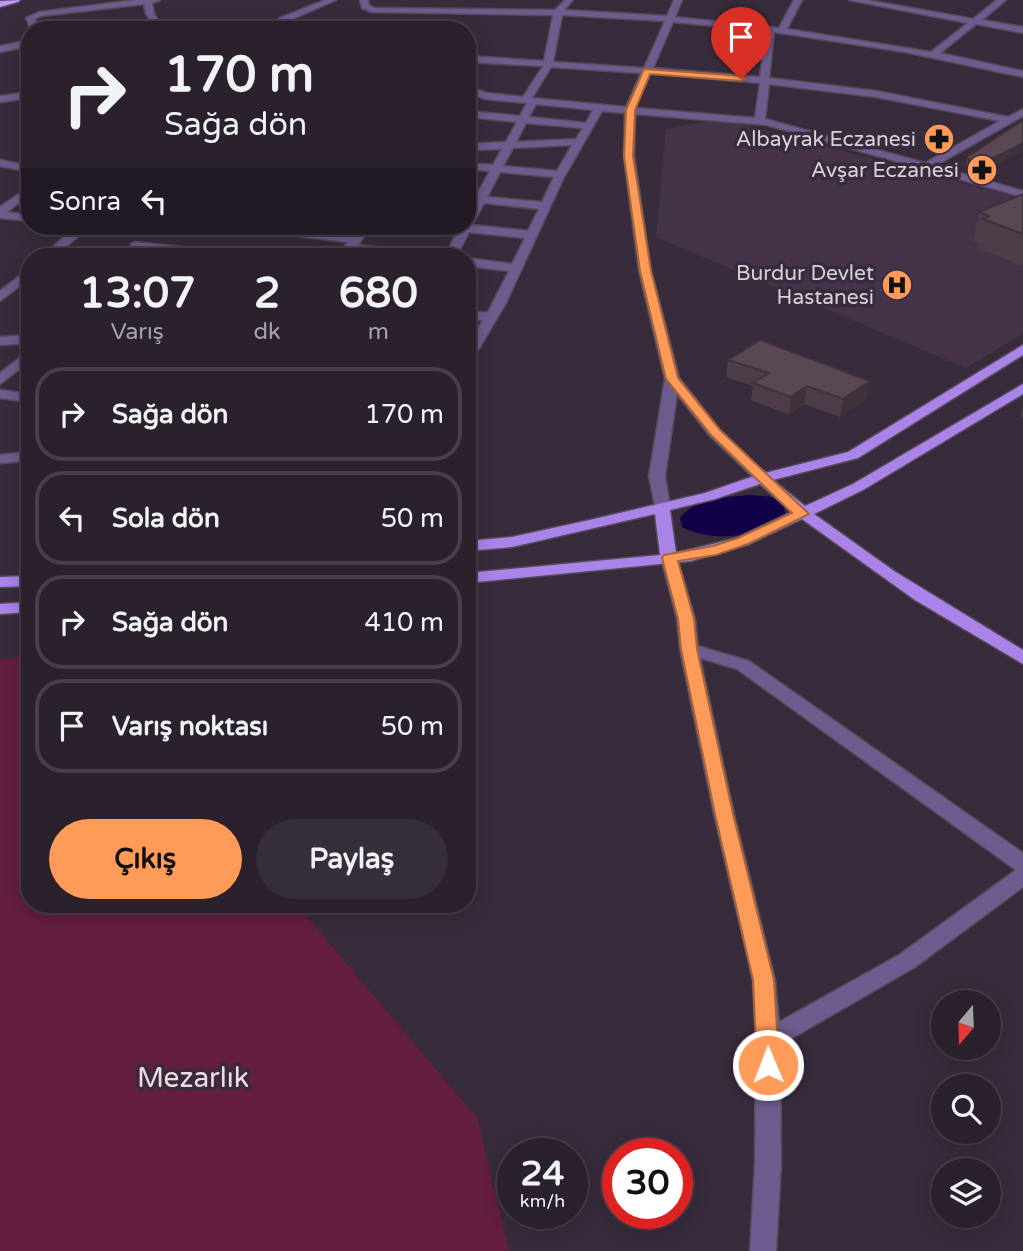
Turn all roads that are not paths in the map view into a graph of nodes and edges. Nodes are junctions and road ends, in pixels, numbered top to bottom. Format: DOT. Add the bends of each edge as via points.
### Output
graph roads {
  1 [pos="15,0"];
  2 [pos="148,0"];
  3 [pos="156,0"];
  4 [pos="332,0"];
  5 [pos="364,0"];
  6 [pos="569,0"];
  7 [pos="678,0"];
  8 [pos="797,0"];
  9 [pos="853,0"];
  10 [pos="1002,0"];
  11 [pos="0,4"];
  12 [pos="558,12"];
  13 [pos="669,19"];
  14 [pos="31,21"];
  15 [pos="155,21"];
  16 [pos="282,21"];
  17 [pos="975,21"];
  18 [pos="770,29"];
  19 [pos="782,30"];
  20 [pos="1023,30"];
  21 [pos="21,45"];
  22 [pos="0,49"];
  23 [pos="935,54"];
  24 [pos="476,61"];
  25 [pos="548,65"];
  26 [pos="647,71"];
  27 [pos="1023,75"];
  28 [pos="764,81"];
  29 [pos="476,92"];
  30 [pos="21,96"];
  31 [pos="0,99"];
  32 [pos="530,101"];
  33 [pos="600,107"];
  34 [pos="630,110"];
  35 [pos="1023,112"];
  36 [pos="476,115"];
  37 [pos="523,119"];
  38 [pos="1010,120"];
  39 [pos="760,121"];
  40 [pos="589,126"];
  41 [pos="580,142"];
  42 [pos="509,145"];
  43 [pos="476,147"];
  44 [pos="0,163"];
  45 [pos="927,166"];
  46 [pos="21,167"];
  47 [pos="476,167"];
  48 [pos="496,169"];
  49 [pos="561,175"];
  50 [pos="1023,194"];
  51 [pos="21,196"];
  52 [pos="476,199"];
  53 [pos="480,200"];
  54 [pos="545,206"];
  55 [pos="476,207"];
  56 [pos="0,213"];
  57 [pos="21,216"];
  58 [pos="476,227"];
  59 [pos="73,235"];
  60 [pos="147,235"];
  61 [pos="283,235"];
  62 [pos="532,235"];
  63 [pos="135,246"];
  64 [pos="58,248"];
  65 [pos="153,248"];
  66 [pos="350,248"];
  67 [pos="476,263"];
  68 [pos="516,268"];
  69 [pos="21,280"];
  70 [pos="0,297"];
  71 [pos="492,316"];
  72 [pos="476,317"];
  73 [pos="21,340"];
  74 [pos="0,341"];
  75 [pos="476,343"];
  76 [pos="1023,349"];
  77 [pos="21,362"];
  78 [pos="672,379"];
  79 [pos="0,380"];
  80 [pos="1023,388"];
  81 [pos="0,394"];
  82 [pos="21,397"];
  83 [pos="21,457"];
  84 [pos="0,459"];
  85 [pos="762,478"];
  86 [pos="662,508"];
  87 [pos="802,514"];
  88 [pos="476,545"];
  89 [pos="669,558"];
  90 [pos="476,577"];
  91 [pos="21,581"];
  92 [pos="0,582"];
  93 [pos="21,608"];
  94 [pos="0,609"];
  95 [pos="689,649"];
  96 [pos="1023,658"];
  97 [pos="1023,864"];
  98 [pos="1023,876"];
  99 [pos="768,1040"];
  100 [pos="763,1251"];
  1 -- 11 [label="highway"];
  2 -- 3 [label="street"];
  2 -- 14 [label="street" via="39,14"];
  2 -- 15 [label="street"];
  4 -- 16 [label="street"];
  5 -- 12 [label="street" via="372,10"];
  6 -- 12 [label="street"];
  7 -- 13 [label="street"];
  8 -- 19 [label="street"];
  9 -- 17 [label="street"];
  10 -- 17 [label="street"];
  12 -- 13 [label="street"];
  12 -- 25 [label="street"];
  13 -- 18 [label="street"];
  13 -- 26 [label="street"];
  17 -- 20 [label="street"];
  17 -- 23 [label="street"];
  18 -- 19 [label="street"];
  18 -- 28 [label="street"];
  19 -- 23 [label="street"];
  21 -- 22 [label="street"];
  23 -- 27 [label="street"];
  24 -- 25 [label="street"];
  25 -- 26 [label="street"];
  25 -- 32 [label="street"];
  26 -- 28 [label="street"];
  26 -- 34 [label="street"];
  28 -- 38 [label="street" via="916,98"];
  28 -- 39 [label="street"];
  29 -- 32 [label="street"];
  30 -- 31 [label="street"];
  32 -- 33 [label="street"];
  32 -- 37 [label="street"];
  33 -- 34 [label="street"];
  33 -- 40 [label="street"];
  34 -- 39 [label="street"];
  34 -- 78 [label="street" via="629,156 645,271"];
  35 -- 38 [label="street"];
  36 -- 37 [label="street"];
  37 -- 40 [label="street"];
  37 -- 42 [label="street"];
  38 -- 45 [label="street"];
  39 -- 45 [label="street"];
  40 -- 41 [label="street"];
  41 -- 42 [label="street"];
  41 -- 49 [label="street"];
  42 -- 43 [label="street"];
  42 -- 48 [label="street"];
  44 -- 46 [label="street"];
  45 -- 50 [label="street"];
  47 -- 48 [label="street"];
  48 -- 49 [label="street"];
  48 -- 53 [label="street"];
  49 -- 54 [label="street"];
  51 -- 56 [label="street"];
  52 -- 53 [label="street"];
  53 -- 54 [label="street"];
  53 -- 55 [label="street"];
  54 -- 62 [label="street"];
  56 -- 57 [label="street"];
  58 -- 62 [label="street"];
  59 -- 64 [label="street"];
  60 -- 63 [label="street"];
  61 -- 66 [label="street"];
  62 -- 68 [label="street"];
  63 -- 65 [label="street"];
  67 -- 68 [label="street"];
  68 -- 71 [label="street"];
  69 -- 70 [label="street"];
  71 -- 72 [label="street"];
  71 -- 75 [label="street"];
  73 -- 74 [label="street"];
  76 -- 85 [label="main road" via="853,456"];
  77 -- 79 [label="street"];
  78 -- 85 [label="street" via="715,432"];
  78 -- 86 [label="street" via="657,476"];
  80 -- 87 [label="main road" via="868,481"];
  81 -- 82 [label="street"];
  83 -- 84 [label="street"];
  85 -- 86 [label="main road"];
  85 -- 87 [label="main road"];
  86 -- 88 [label="main road" via="512,542"];
  86 -- 89 [label="main road"];
  87 -- 89 [label="main road" via="716,550"];
  87 -- 96 [label="main road" via="912,592"];
  89 -- 90 [label="main road"];
  89 -- 95 [label="street" via="686,619"];
  91 -- 92 [label="main road"];
  93 -- 94 [label="main road"];
  95 -- 97 [label="street" via="743,665"];
  95 -- 99 [label="street" via="764,980"];
  98 -- 99 [label="street" via="907,961"];
  99 -- 100 [label="street"];
}
